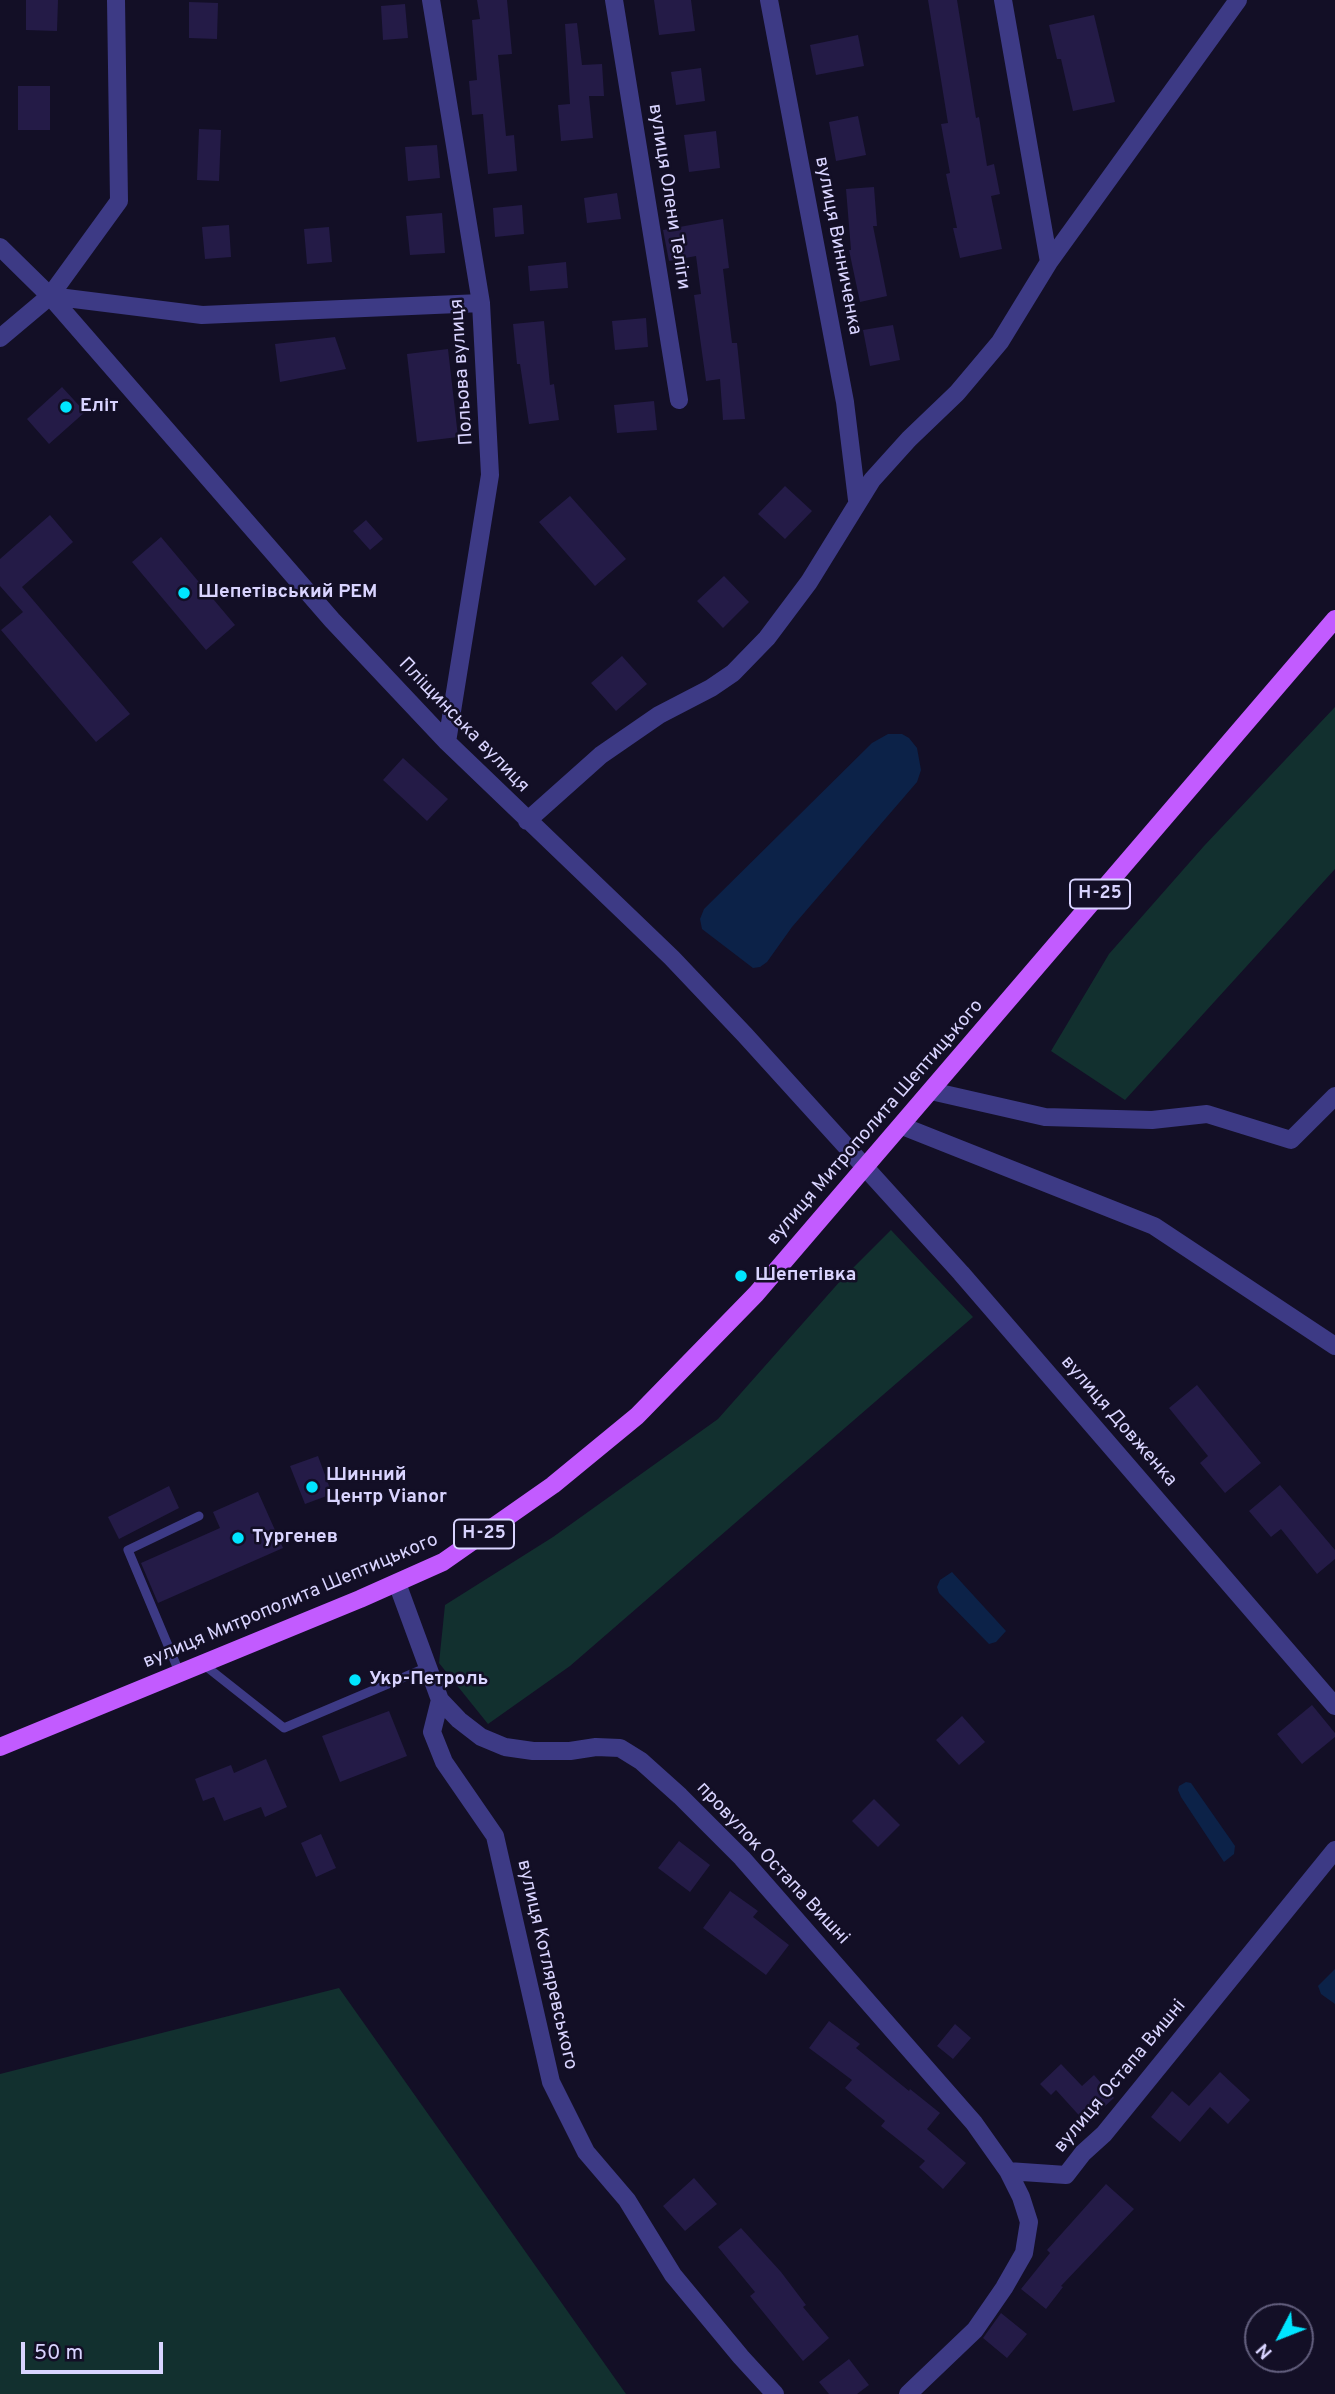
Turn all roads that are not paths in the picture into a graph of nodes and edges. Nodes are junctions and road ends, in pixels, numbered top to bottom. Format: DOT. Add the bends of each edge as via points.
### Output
graph roads {
  1 [pos="116,0"];
  2 [pos="431,0"];
  3 [pos="614,0"];
  4 [pos="769,0"];
  5 [pos="1003,0"];
  6 [pos="1238,0"];
  7 [pos="0,247"];
  8 [pos="1049,262"];
  9 [pos="50,296"];
  10 [pos="481,303"];
  11 [pos="0,338"];
  12 [pos="679,400"];
  13 [pos="857,500"];
  14 [pos="1335,619"];
  15 [pos="447,742"];
  16 [pos="527,821"];
  17 [pos="932,1091"];
  18 [pos="1335,1096"];
  19 [pos="902,1126"];
  20 [pos="865,1168"];
  21 [pos="1335,1346"];
  22 [pos="199,1516"];
  23 [pos="397,1583"];
  24 [pos="204,1664"];
  25 [pos="428,1667"];
  26 [pos="180,1674"];
  27 [pos="440,1700"];
  28 [pos="1335,1706"];
  29 [pos="0,1746"];
  30 [pos="1335,1850"];
  31 [pos="1008,2171"];
  32 [pos="775,2394"];
  33 [pos="908,2394"];
  1 -- 9 [label="street" via="119,201"];
  2 -- 10 [label="street, Польова вулиця"];
  3 -- 12 [label="street, вулиця Олени Теліги"];
  4 -- 13 [label="street, вулиця Винниченка" via="845,402"];
  5 -- 8 [label="street"];
  6 -- 8 [label="street"];
  7 -- 9 [label="street, Пліщинська вулиця"];
  8 -- 13 [label="street" via="987,359 885,464"];
  9 -- 10 [label="street" via="202,315"];
  9 -- 11 [label="street"];
  9 -- 15 [label="street, Пліщинська вулиця" via="332,621"];
  10 -- 15 [label="street, Польова вулиця" via="490,475"];
  13 -- 16 [label="street" via="785,616 733,673 625,737"];
  14 -- 17 [label="main road, вулиця Митрополита Шептицького / Н-25"];
  15 -- 16 [label="street, Пліщинська вулиця"];
  16 -- 20 [label="street, Пліщинська вулиця" via="671,958"];
  17 -- 18 [label="street" via="1045,1117 1152,1120 1207,1114 1291,1140"];
  17 -- 19 [label="main road, вулиця Митрополита Шептицького / Н-25"];
  19 -- 20 [label="main road, вулиця Митрополита Шептицького / Н-25"];
  19 -- 21 [label="street" via="1154,1226"];
  20 -- 23 [label="main road, вулиця Митрополита Шептицького / Н-25" via="756,1294 637,1416 553,1485 443,1562"];
  20 -- 28 [label="street, вулиця Довженка"];
  22 -- 26 [label="lane" via="128,1550"];
  23 -- 24 [label="main road, вулиця Митрополита Шептицького / Н-25"];
  23 -- 25 [label="street"];
  24 -- 25 [label="lane" via="284,1728"];
  24 -- 26 [label="main road, вулиця Митрополита Шептицького / Н-25"];
  25 -- 27 [label="street"];
  26 -- 29 [label="main road, вулиця Митрополита Шептицького / Н-25"];
  27 -- 31 [label="street, провулок Остапа Вишні" via="481,1737 505,1747 533,1751 620,1748 641,1761 742,1858 974,2123"];
  27 -- 32 [label="street, вулиця Котляревського" via="432,1732 444,1762 495,1836 551,2082 586,2152 626,2200 673,2275"];
  30 -- 31 [label="street, вулиця Остапа Вишні" via="1066,2175"];
  31 -- 33 [label="street" via="1029,2222 1024,2253 975,2330"];
}
